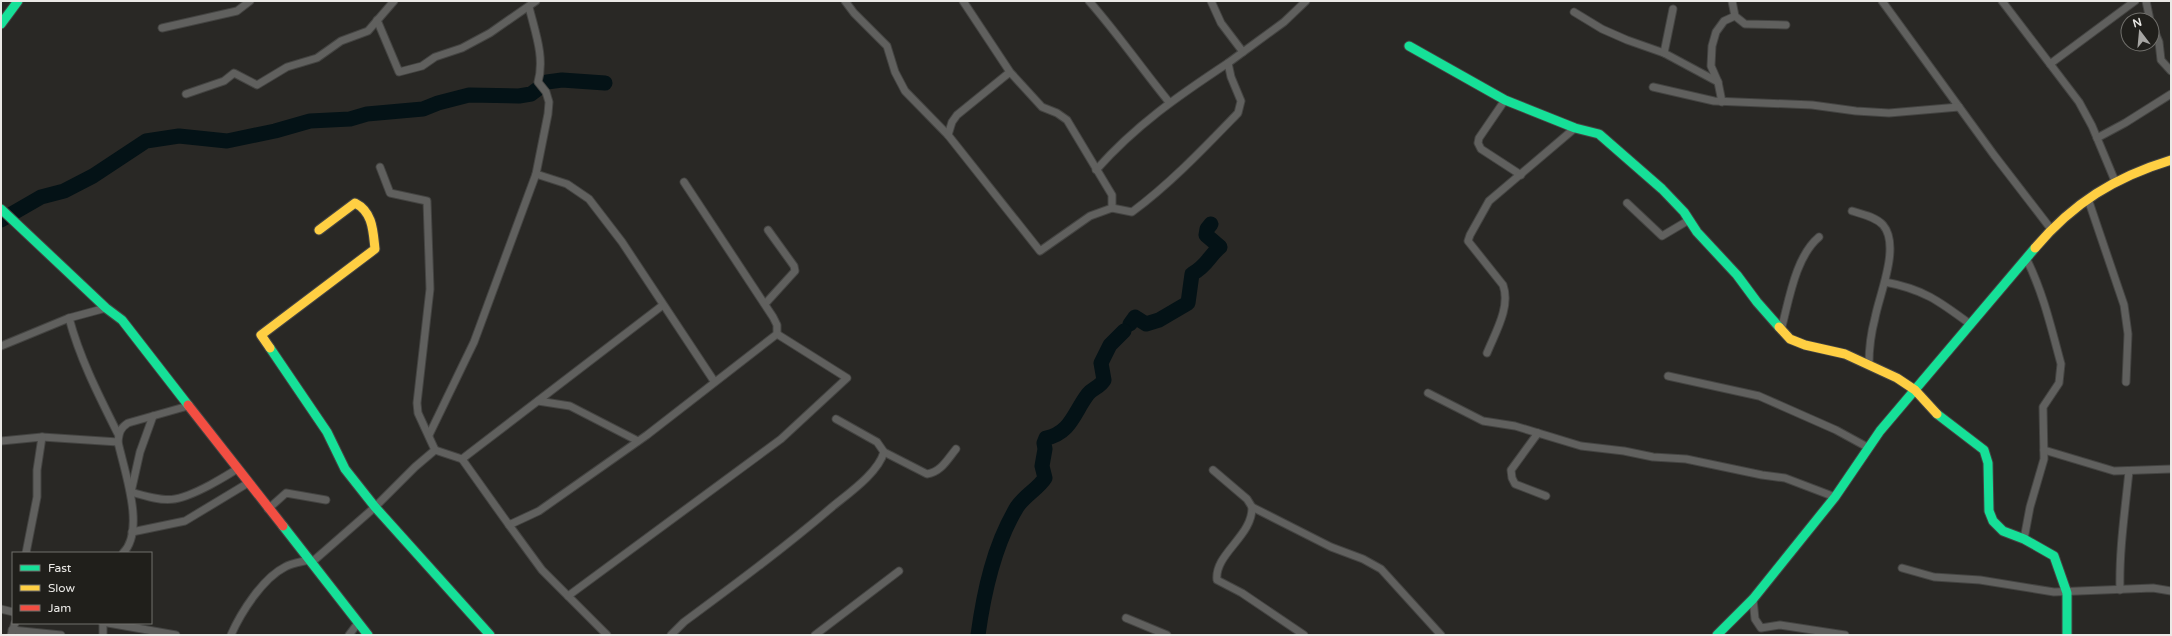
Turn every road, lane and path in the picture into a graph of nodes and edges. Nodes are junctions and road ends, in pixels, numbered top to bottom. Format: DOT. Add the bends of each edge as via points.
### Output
graph roads {
  1 [pos="18,1"];
  2 [pos="250,1"];
  3 [pos="394,1"];
  4 [pos="536,1"];
  5 [pos="846,1"];
  6 [pos="963,1"];
  7 [pos="1089,1"];
  8 [pos="1211,1"];
  9 [pos="1306,1"];
  10 [pos="1732,1"];
  11 [pos="1882,1"];
  12 [pos="2002,1"];
  13 [pos="2136,1"];
  14 [pos="2146,1"];
  15 [pos="529,7"];
  16 [pos="1673,9"];
  17 [pos="1574,12"];
  18 [pos="2148,12"];
  19 [pos="1735,16"];
  20 [pos="377,20"];
  21 [pos="1,24"];
  22 [pos="1786,25"];
  23 [pos="162,28"];
  24 [pos="1409,46"];
  25 [pos="2160,51"];
  26 [pos="1243,52"];
  27 [pos="1664,53"];
  28 [pos="1228,63"];
  29 [pos="2050,64"];
  30 [pos="2171,71"];
  31 [pos="1010,72"];
  32 [pos="1718,82"];
  33 [pos="1653,87"];
  34 [pos="186,94"];
  35 [pos="2171,94"];
  36 [pos="1504,100"];
  37 [pos="1169,102"];
  38 [pos="1722,102"];
  39 [pos="1959,107"];
  40 [pos="1575,128"];
  41 [pos="948,135"];
  42 [pos="2097,138"];
  43 [pos="2171,160"];
  44 [pos="380,168"];
  45 [pos="1096,170"];
  46 [pos="536,174"];
  47 [pos="1521,175"];
  48 [pos="2115,181"];
  49 [pos="684,182"];
  50 [pos="2088,199"];
  51 [pos="1626,204"];
  52 [pos="1112,208"];
  53 [pos="1,209"];
  54 [pos="1852,211"];
  55 [pos="1689,220"];
  56 [pos="2051,229"];
  57 [pos="319,230"];
  58 [pos="768,230"];
  59 [pos="1819,237"];
  60 [pos="2026,258"];
  61 [pos="1885,282"];
  62 [pos="765,304"];
  63 [pos="663,305"];
  64 [pos="106,308"];
  65 [pos="69,318"];
  66 [pos="1970,324"];
  67 [pos="1781,330"];
  68 [pos="777,334"];
  69 [pos="1,346"];
  70 [pos="1487,353"];
  71 [pos="1869,364"];
  72 [pos="1668,376"];
  73 [pos="714,381"];
  74 [pos="2126,382"];
  75 [pos="1915,390"];
  76 [pos="1428,393"];
  77 [pos="538,401"];
  78 [pos="188,406"];
  79 [pos="153,416"];
  80 [pos="836,419"];
  81 [pos="1538,433"];
  82 [pos="118,434"];
  83 [pos="429,435"];
  84 [pos="42,437"];
  85 [pos="1,441"];
  86 [pos="638,441"];
  87 [pos="118,442"];
  88 [pos="1869,448"];
  89 [pos="956,449"];
  90 [pos="435,450"];
  91 [pos="2044,450"];
  92 [pos="884,452"];
  93 [pos="462,459"];
  94 [pos="237,469"];
  95 [pos="2171,469"];
  96 [pos="1213,470"];
  97 [pos="2128,471"];
  98 [pos="248,483"];
  99 [pos="131,492"];
  100 [pos="1546,496"];
  101 [pos="1835,497"];
  102 [pos="326,500"];
  103 [pos="375,507"];
  104 [pos="1252,507"];
  105 [pos="268,509"];
  106 [pos="509,525"];
  107 [pos="132,532"];
  108 [pos="2024,539"];
  109 [pos="26,552"];
  110 [pos="124,552"];
  111 [pos="310,562"];
  112 [pos="1902,568"];
  113 [pos="899,571"];
  114 [pos="2120,590"];
  115 [pos="2171,591"];
  116 [pos="2067,593"];
  117 [pos="568,596"];
  118 [pos="1753,599"];
  119 [pos="1,609"];
  120 [pos="12,612"];
  121 [pos="1126,618"];
  122 [pos="358,623"];
  123 [pos="103,624"];
  124 [pos="112,624"];
  125 [pos="143,632"];
  126 [pos="12,633"];
  127 [pos="61,635"];
  128 [pos="103,635"];
  129 [pos="176,635"];
  130 [pos="231,635"];
  131 [pos="349,635"];
  132 [pos="368,635"];
  133 [pos="490,635"];
  134 [pos="607,635"];
  135 [pos="671,635"];
  136 [pos="815,635"];
  137 [pos="1167,635"];
  138 [pos="1304,635"];
  139 [pos="1441,635"];
  140 [pos="1717,635"];
  141 [pos="1845,635"];
  142 [pos="2067,635"];
  1 -- 21 [label="street"];
  2 -- 23 [label="street" via="237,11"];
  3 -- 20 [label="street"];
  4 -- 15 [label="street"];
  5 -- 41 [label="street" via="887,46 895,72 905,90"];
  6 -- 31 [label="street"];
  7 -- 37 [label="street" via="1118,34"];
  8 -- 26 [label="street" via="1222,23"];
  9 -- 26 [label="street" via="1284,22"];
  10 -- 19 [label="street"];
  11 -- 39 [label="street"];
  12 -- 29 [label="street"];
  13 -- 29 [label="street"];
  14 -- 18 [label="street"];
  15 -- 20 [label="street" via="462,48 435,57 422,66 399,72"];
  15 -- 46 [label="street" via="540,51 542,68 538,82 546,92 548,114"];
  16 -- 27 [label="street"];
  17 -- 27 [label="street" via="1608,32"];
  19 -- 22 [label="street" via="1745,24"];
  19 -- 32 [label="street" via="1724,20 1716,32 1712,46 1712,66"];
  20 -- 34 [label="street" via="368,31 340,41 317,58 287,67 257,85 234,74 224,81"];
  24 -- 36 [label="street"];
  25 -- 30 [label="street" via="2161,60"];
  26 -- 28 [label="street"];
  27 -- 32 [label="street"];
  28 -- 37 [label="street"];
  28 -- 52 [label="street" via="1241,101 1238,113 1174,179 1140,206 1132,212"];
  29 -- 42 [label="street" via="2079,102"];
  31 -- 41 [label="street" via="957,115"];
  31 -- 45 [label="street" via="1042,107 1066,120"];
  32 -- 38 [label="street"];
  33 -- 38 [label="street"];
  35 -- 42 [label="street"];
  36 -- 40 [label="street"];
  36 -- 47 [label="street" via="1478,143 1481,149"];
  37 -- 45 [label="street" via="1117,146"];
  38 -- 39 [label="street" via="1812,105 1889,113"];
  39 -- 56 [label="street"];
  40 -- 47 [label="street"];
  40 -- 55 [label="street" via="1599,134 1623,153 1662,189"];
  41 -- 52 [label="street" via="1040,251 1090,216"];
  42 -- 48 [label="street"];
  43 -- 48 [label="street"];
  44 -- 83 [label="street" via="390,193 426,201 430,289 417,403 418,413"];
  45 -- 52 [label="street" via="1112,195"];
  46 -- 63 [label="street" via="567,184 589,199 622,242"];
  46 -- 83 [label="street" via="474,342"];
  47 -- 70 [label="street" via="1488,201 1468,241 1503,285 1506,293 1503,313"];
  48 -- 50 [label="street"];
  49 -- 62 [label="street"];
  50 -- 56 [label="street"];
  50 -- 74 [label="street" via="2124,305 2128,334"];
  51 -- 55 [label="street" via="1662,236"];
  53 -- 64 [label="street"];
  54 -- 61 [label="street" via="1883,225 1890,245"];
  55 -- 67 [label="street"];
  56 -- 60 [label="street"];
  57 -- 103 [label="street" via="355,203 363,205 373,228 375,249 261,335 327,432 345,469"];
  58 -- 62 [label="street" via="795,271"];
  59 -- 67 [label="street" via="1811,244 1794,278"];
  60 -- 66 [label="street"];
  60 -- 91 [label="street" via="2047,306 2061,364 2058,383 2043,408"];
  61 -- 66 [label="street" via="1924,293"];
  61 -- 71 [label="street" via="1875,316"];
  62 -- 68 [label="street" via="777,325"];
  63 -- 73 [label="street"];
  63 -- 77 [label="street"];
  64 -- 65 [label="street"];
  64 -- 78 [label="street" via="122,320"];
  65 -- 69 [label="street"];
  65 -- 82 [label="street" via="76,345"];
  66 -- 75 [label="street"];
  67 -- 71 [label="street" via="1790,339 1805,345 1845,354"];
  68 -- 73 [label="street"];
  68 -- 117 [label="street" via="847,378 775,443"];
  71 -- 75 [label="street"];
  72 -- 88 [label="street" via="1759,396 1836,430"];
  73 -- 86 [label="street"];
  75 -- 88 [label="street"];
  75 -- 108 [label="street" via="1932,410 1984,450 1988,463 1988,511 2003,531"];
  76 -- 81 [label="street" via="1483,421"];
  77 -- 86 [label="street" via="570,406"];
  77 -- 93 [label="street"];
  78 -- 79 [label="street"];
  78 -- 94 [label="street"];
  79 -- 82 [label="street" via="128,423"];
  79 -- 99 [label="street" via="140,452"];
  80 -- 92 [label="street" via="877,442"];
  81 -- 100 [label="street" via="1511,470 1512,478 1515,484"];
  81 -- 101 [label="street" via="1581,446 1653,457 1694,460 1785,478"];
  82 -- 87 [label="street"];
  83 -- 90 [label="street"];
  84 -- 85 [label="street"];
  84 -- 87 [label="street"];
  84 -- 109 [label="street" via="37,470 37,497"];
  86 -- 106 [label="street" via="539,511"];
  87 -- 99 [label="street"];
  88 -- 101 [label="street"];
  89 -- 92 [label="street" via="940,468 934,473 927,474"];
  90 -- 93 [label="street"];
  90 -- 103 [label="street"];
  91 -- 97 [label="street" via="2088,465 2114,471"];
  91 -- 108 [label="street"];
  92 -- 135 [label="street" via="865,480 788,545 684,622"];
  93 -- 106 [label="street"];
  94 -- 98 [label="street"];
  94 -- 99 [label="street" via="189,497 155,499"];
  95 -- 97 [label="street"];
  96 -- 104 [label="street" via="1247,499"];
  97 -- 114 [label="street" via="2125,521 2119,555"];
  98 -- 105 [label="street"];
  98 -- 107 [label="street" via="184,520"];
  99 -- 107 [label="street"];
  101 -- 118 [label="street"];
  102 -- 105 [label="street" via="286,493"];
  103 -- 111 [label="street"];
  103 -- 133 [label="street"];
  104 -- 138 [label="street" via="1249,525 1220,564 1216,573 1218,580"];
  104 -- 139 [label="street" via="1331,547 1382,569"];
  105 -- 111 [label="street"];
  106 -- 117 [label="street" via="542,570"];
  107 -- 110 [label="street"];
  108 -- 116 [label="street" via="2054,556"];
  111 -- 122 [label="street"];
  111 -- 130 [label="street" via="284,567 264,582"];
  112 -- 116 [label="street" via="1934,577 1980,580"];
  113 -- 136 [label="street"];
  114 -- 115 [label="street" via="2153,588"];
  114 -- 116 [label="street"];
  116 -- 142 [label="street"];
  117 -- 134 [label="street"];
  118 -- 140 [label="street"];
  118 -- 141 [label="street" via="1755,619 1761,628 1780,625"];
  119 -- 120 [label="street"];
  121 -- 137 [label="street"];
  122 -- 131 [label="street"];
  122 -- 132 [label="street"];
  123 -- 128 [label="street"];
  124 -- 125 [label="street"];
  125 -- 129 [label="street"];
  126 -- 127 [label="street"];
}
